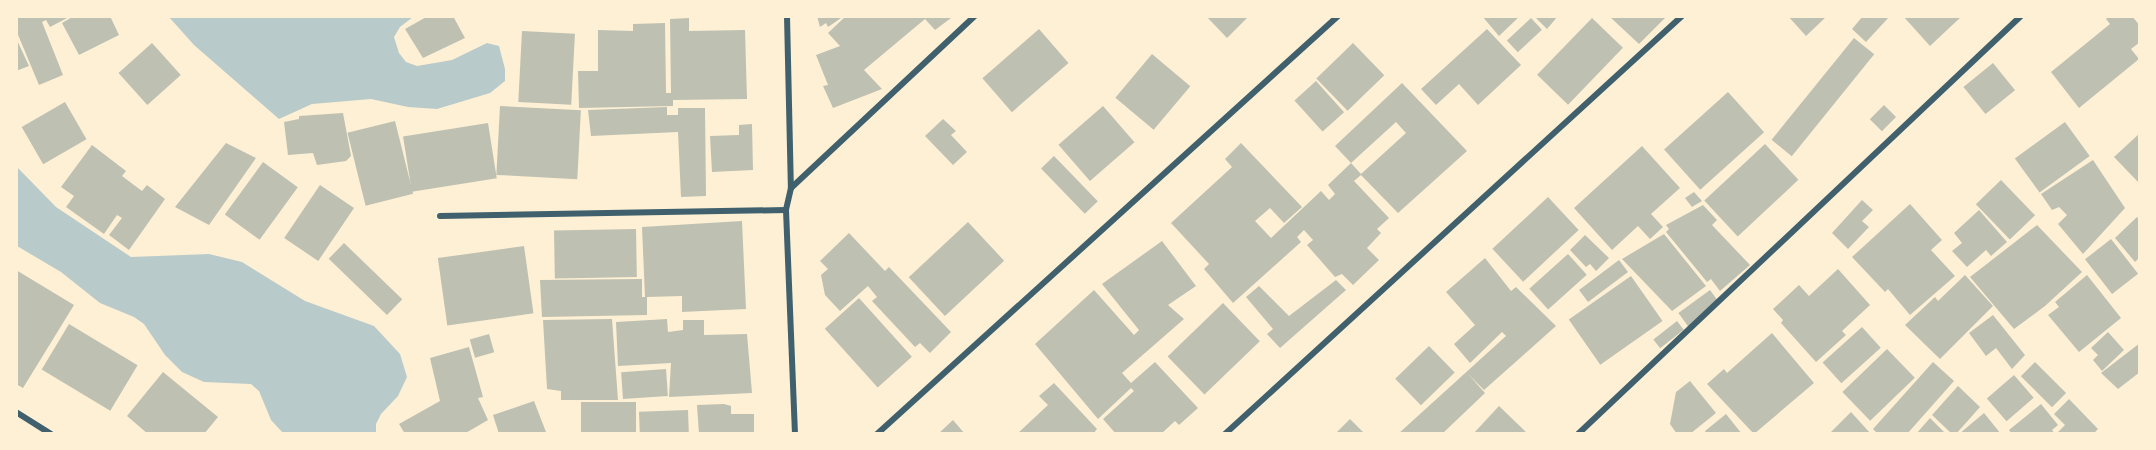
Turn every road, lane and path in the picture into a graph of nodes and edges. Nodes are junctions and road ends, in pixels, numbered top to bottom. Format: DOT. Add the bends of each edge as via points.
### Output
graph roads {
  1 [pos="787,16"];
  2 [pos="975,16"];
  3 [pos="1338,16"];
  4 [pos="1682,16"];
  5 [pos="2021,16"];
  6 [pos="791,188"];
  7 [pos="786,210"];
  8 [pos="440,216"];
  9 [pos="16,412"];
  10 [pos="51,434"];
  11 [pos="795,434"];
  12 [pos="877,434"];
  13 [pos="1225,434"];
  14 [pos="1578,434"];
  1 -- 6 [label="street"];
  2 -- 6 [label="street"];
  3 -- 12 [label="street"];
  4 -- 13 [label="street"];
  5 -- 14 [label="street"];
  6 -- 7 [label="street"];
  7 -- 8 [label="street"];
  7 -- 11 [label="street"];
  9 -- 10 [label="street"];
}
